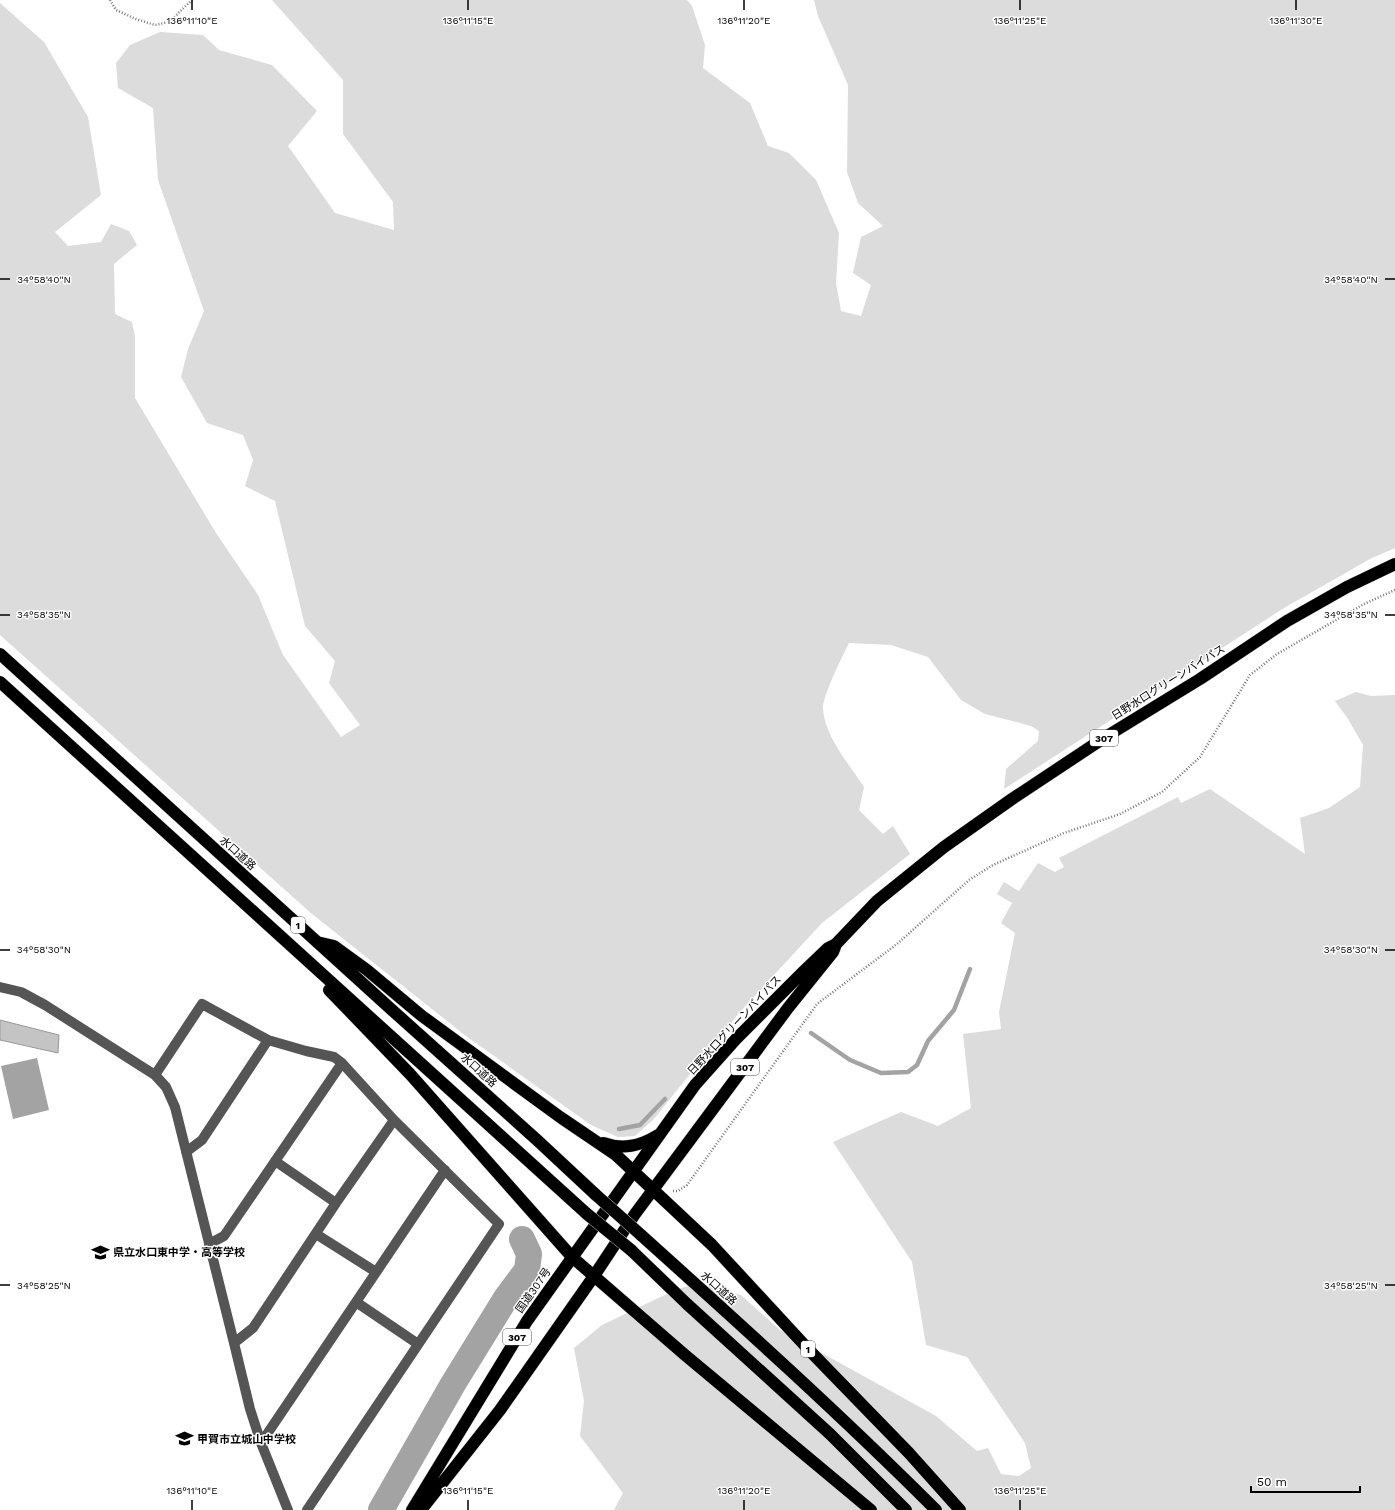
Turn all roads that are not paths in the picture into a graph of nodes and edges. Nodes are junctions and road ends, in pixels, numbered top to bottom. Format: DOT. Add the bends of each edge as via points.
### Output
graph roads {
  1 [pos="1395,564"];
  2 [pos="0,654"];
  3 [pos="0,682"];
  4 [pos="317,942"];
  5 [pos="836,944"];
  6 [pos="318,970"];
  7 [pos="0,987"];
  8 [pos="268,1040"];
  9 [pos="342,1063"];
  10 [pos="155,1075"];
  11 [pos="394,1120"];
  12 [pos="661,1133"];
  13 [pos="596,1141"];
  14 [pos="186,1152"];
  15 [pos="275,1161"];
  16 [pos="444,1170"];
  17 [pos="634,1172"];
  18 [pos="654,1190"];
  19 [pos="336,1203"];
  20 [pos="316,1234"];
  21 [pos="209,1244"];
  22 [pos="572,1257"];
  23 [pos="376,1272"];
  24 [pos="594,1276"];
  25 [pos="356,1302"];
  26 [pos="234,1343"];
  27 [pos="418,1344"];
  28 [pos="261,1443"];
  29 [pos="288,1510"];
  30 [pos="307,1510"];
  31 [pos="412,1510"];
  32 [pos="421,1510"];
  33 [pos="871,1510"];
  34 [pos="906,1510"];
  35 [pos="936,1510"];
  36 [pos="960,1510"];
  1 -- 5 [label="highway, 日野水口グリーンバイパス / 307" via="1347,587 1287,621 1012,799 944,847 877,901"];
  2 -- 4 [label="highway, 水口道路 / 1"];
  3 -- 6 [label="highway, 1"];
  4 -- 13 [label="highway, 1" via="334,946 422,1016"];
  4 -- 35 [label="highway, 水口道路 / 1, bridge" via="777,1358"];
  5 -- 12 [label="highway, 日野水口グリーンバイパス / 307" via="808,967 736,1039 695,1085"];
  5 -- 18 [label="highway, 日野水口グリーンバイパス / 307" via="833,952 788,1008"];
  6 -- 22 [label="highway, 1" via="320,980 410,1074"];
  6 -- 34 [label="highway, 1, bridge" via="630,1250 830,1434"];
  7 -- 10 [label="street" via="21,992 45,1005"];
  8 -- 9 [label="street" via="334,1057"];
  8 -- 10 [label="street" via="202,1004"];
  8 -- 14 [label="street" via="202,1140"];
  9 -- 11 [label="street"];
  9 -- 15 [label="street"];
  10 -- 14 [label="street" via="166,1087 175,1107"];
  11 -- 16 [label="street"];
  11 -- 19 [label="street"];
  12 -- 13 [label="highway" via="645,1143 627,1147 611,1146"];
  12 -- 17 [label="highway, 日野水口グリーンバイパス / 307"];
  13 -- 17 [label="highway, 1"];
  14 -- 21 [label="street"];
  15 -- 19 [label="street"];
  15 -- 21 [label="street" via="224,1236"];
  16 -- 23 [label="street"];
  16 -- 27 [label="street" via="499,1224"];
  17 -- 18 [label="highway, 1"];
  17 -- 22 [label="highway, 国道307号 / 307"];
  18 -- 24 [label="highway, 307"];
  18 -- 36 [label="highway, 1" via="712,1245"];
  19 -- 20 [label="street"];
  20 -- 23 [label="street"];
  20 -- 26 [label="street" via="253,1328"];
  21 -- 26 [label="street"];
  22 -- 24 [label="highway, 1"];
  22 -- 31 [label="highway, 国道307号 / 307" via="527,1321"];
  23 -- 25 [label="street"];
  24 -- 32 [label="highway, 307" via="500,1410"];
  24 -- 33 [label="highway, 1"];
  25 -- 27 [label="street"];
  25 -- 28 [label="street"];
  26 -- 28 [label="street"];
  27 -- 30 [label="street"];
  28 -- 29 [label="street"];
}
